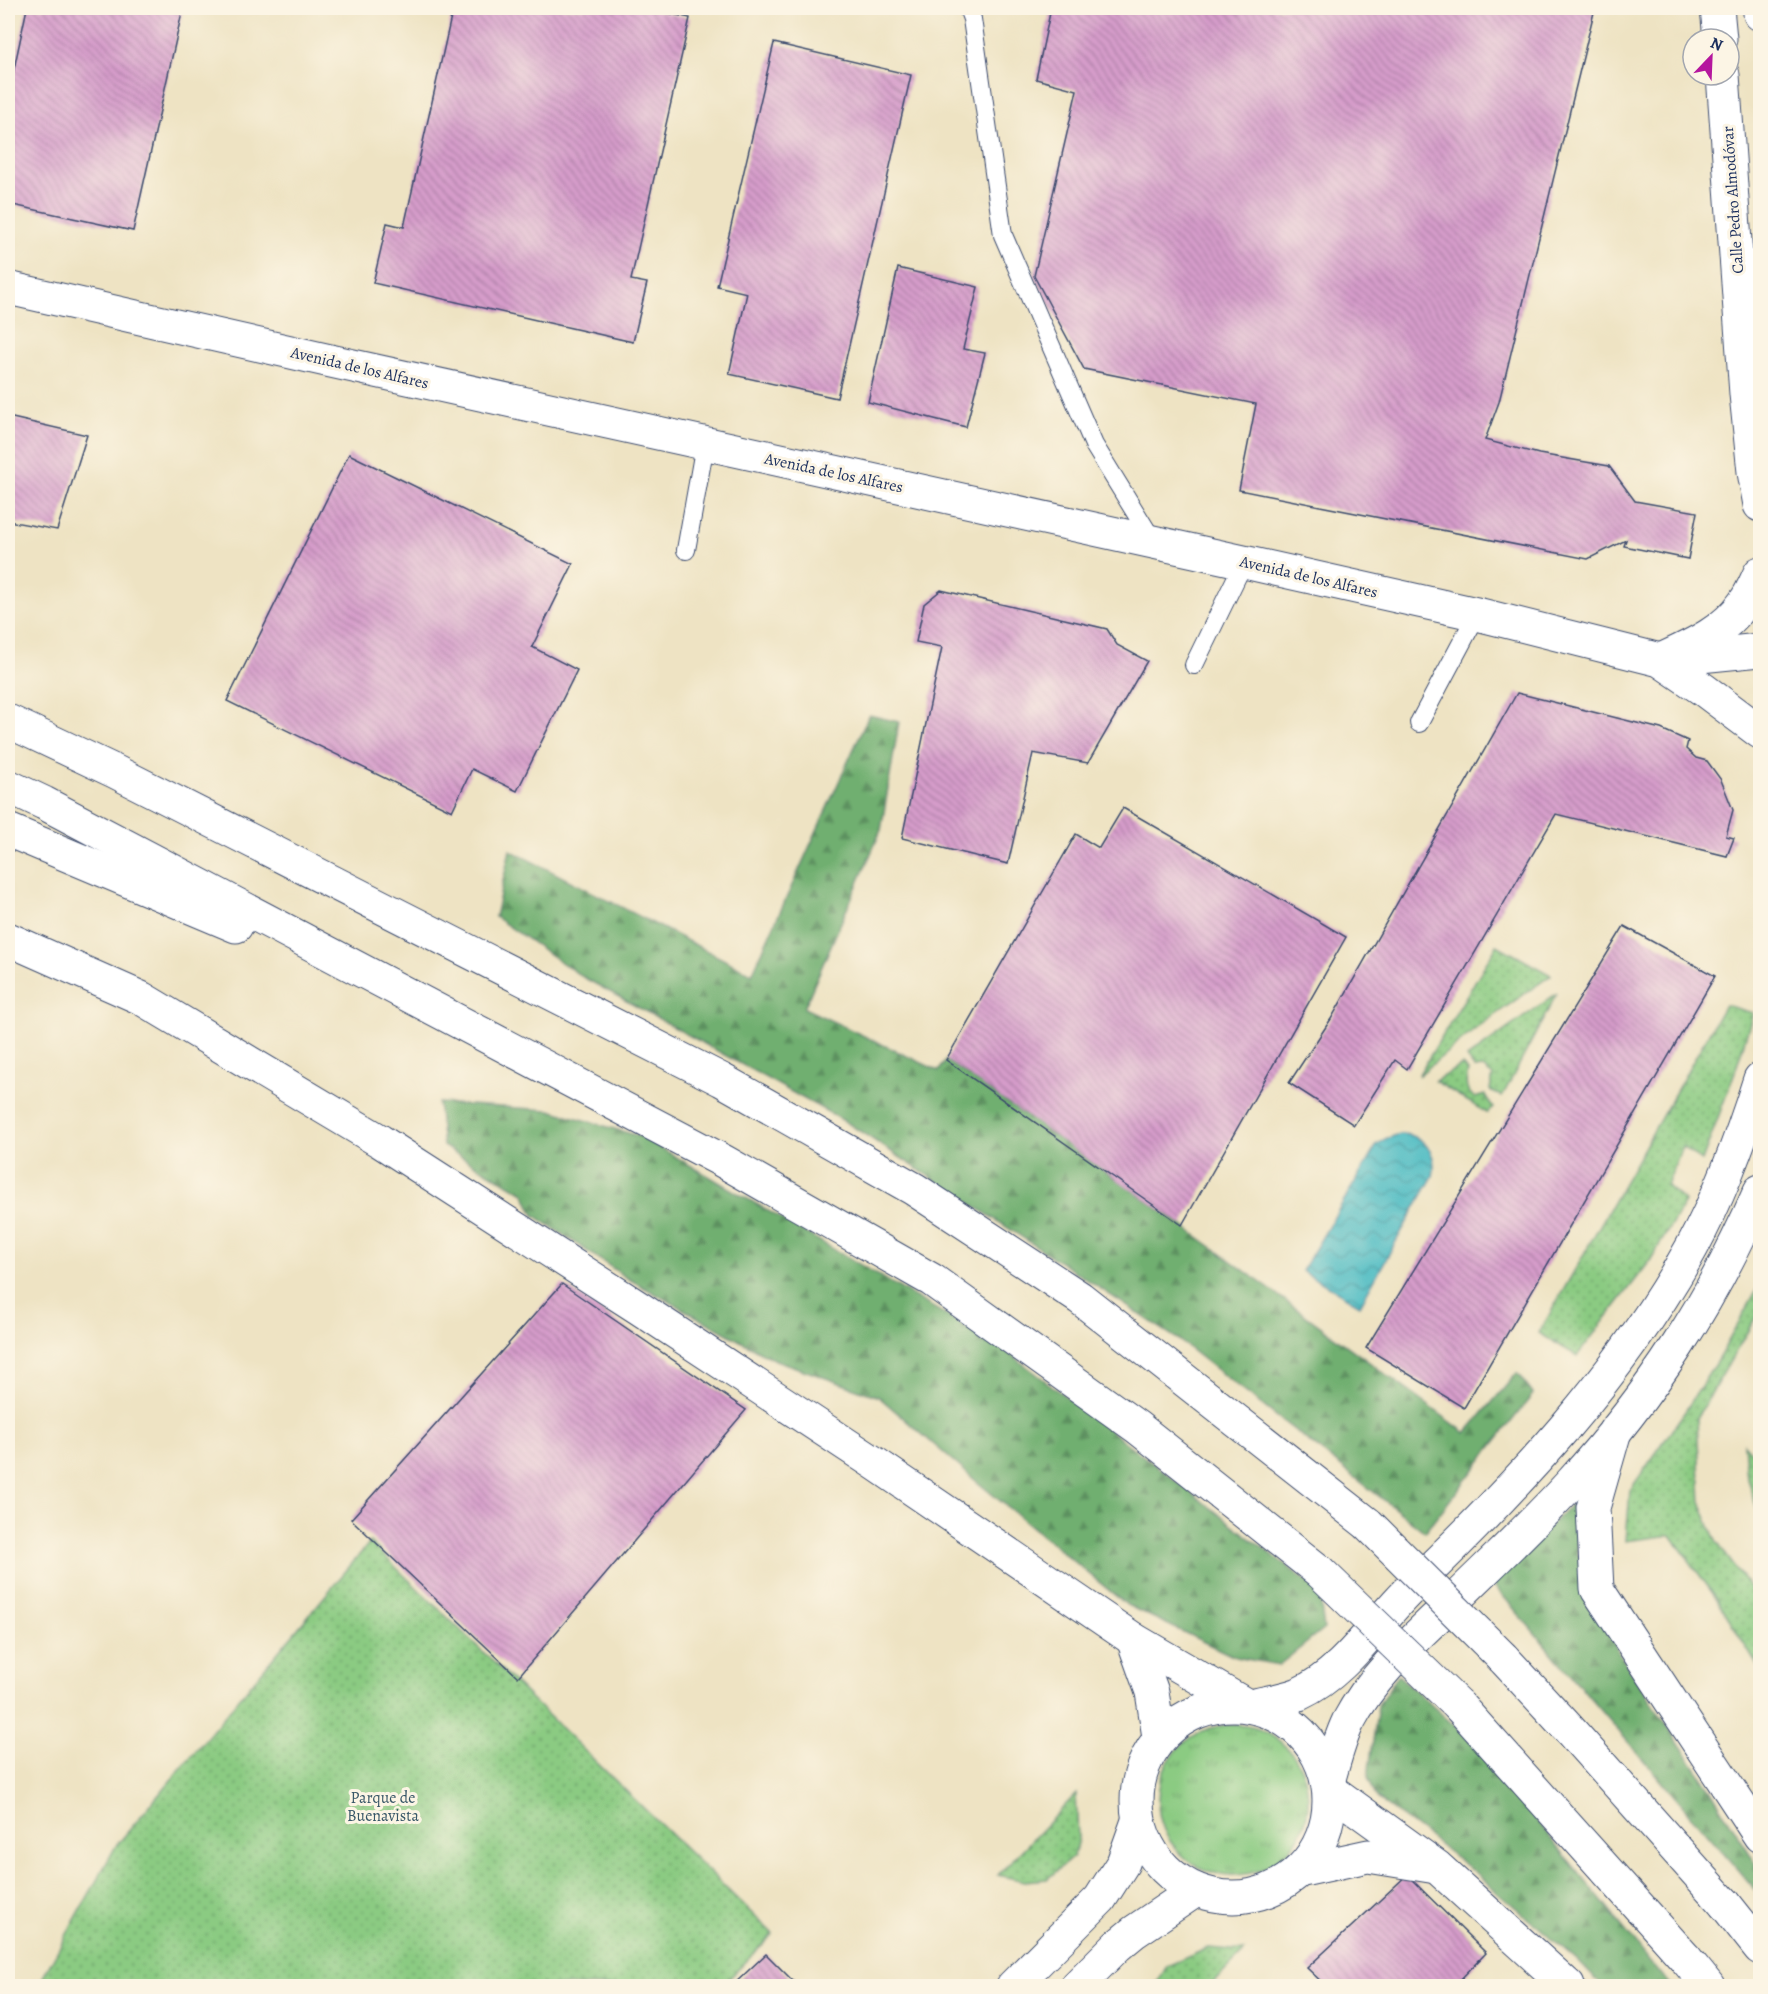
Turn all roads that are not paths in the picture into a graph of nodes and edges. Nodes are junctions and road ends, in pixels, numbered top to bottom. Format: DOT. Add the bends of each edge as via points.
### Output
graph roads {
  1 [pos="968,8"];
  2 [pos="1717,8"];
  3 [pos="1760,8"];
  4 [pos="1761,14"];
  5 [pos="1719,27"];
  6 [pos="1724,87"];
  7 [pos="8,288"];
  8 [pos="705,444"];
  9 [pos="1761,505"];
  10 [pos="1153,541"];
  11 [pos="686,550"];
  12 [pos="1244,562"];
  13 [pos="1761,573"];
  14 [pos="1477,615"];
  15 [pos="1761,650"];
  16 [pos="1660,660"];
  17 [pos="1194,665"];
  18 [pos="8,714"];
  19 [pos="8,721"];
  20 [pos="1419,723"];
  21 [pos="1761,732"];
  22 [pos="114,771"];
  23 [pos="8,786"];
  24 [pos="8,830"];
  25 [pos="8,939"];
  26 [pos="435,1009"];
  27 [pos="1761,1079"];
  28 [pos="1761,1191"];
  29 [pos="1615,1431"];
  30 [pos="1133,1639"];
  31 [pos="1248,1706"];
  32 [pos="1159,1737"];
  33 [pos="1328,1786"];
  34 [pos="1138,1821"];
  35 [pos="1761,1836"];
  36 [pos="1437,1867"];
  37 [pos="1299,1871"];
  38 [pos="1196,1890"];
  39 [pos="1761,1948"];
  40 [pos="1013,1986"];
  41 [pos="1077,1986"];
  42 [pos="1568,1986"];
  43 [pos="1708,1986"];
  1 -- 10 [label="lane" via="1004,235 1094,445"];
  2 -- 5 [label="main road"];
  3 -- 4 [label="main road"];
  6 -- 9 [label="main road, Calle Pedro Almodóvar" via="1746,394"];
  7 -- 8 [label="main road, Avenida de los Alfares"];
  8 -- 10 [label="main road, Avenida de los Alfares"];
  8 -- 11 [label="lane"];
  10 -- 12 [label="main road, Avenida de los Alfares"];
  12 -- 14 [label="main road, Avenida de los Alfares"];
  12 -- 17 [label="lane"];
  13 -- 16 [label="main road" via="1744,603 1727,622"];
  14 -- 16 [label="main road, Avenida de los Alfares"];
  14 -- 20 [label="lane"];
  15 -- 16 [label="main road"];
  16 -- 21 [label="main road"];
  18 -- 22 [label="main road"];
  19 -- 22 [label="main road"];
  22 -- 39 [label="main road, bridge" via="722,1080 914,1189 1080,1298 1368,1524 1568,1727"];
  23 -- 26 [label="main road"];
  24 -- 26 [label="main road"];
  25 -- 30 [label="main road" via="141,998 380,1141 767,1392"];
  26 -- 43 [label="main road, bridge" via="723,1161 932,1280 1137,1427 1319,1571 1459,1706"];
  27 -- 31 [label="main road" via="1740,1139 1693,1245 1658,1304 1588,1400 1460,1541 1391,1607 1336,1668 1296,1695"];
  28 -- 29 [label="main road" via="1719,1278 1683,1340"];
  29 -- 33 [label="main road" via="1570,1484 1392,1660 1348,1723"];
  29 -- 35 [label="main road" via="1593,1508 1596,1589"];
  30 -- 31 [label="main road"];
  30 -- 32 [label="main road" via="1152,1692"];
  31 -- 32 [label="main road" via="1198,1710"];
  31 -- 33 [label="main road" via="1277,1715 1301,1732 1318,1755"];
  32 -- 34 [label="main road" via="1137,1785"];
  33 -- 36 [label="main road"];
  33 -- 37 [label="main road" via="1328,1815 1321,1839"];
  34 -- 38 [label="main road" via="1148,1846 1163,1867"];
  34 -- 40 [label="main road" via="1123,1863 1100,1899"];
  36 -- 37 [label="main road" via="1368,1856"];
  36 -- 42 [label="main road"];
  37 -- 38 [label="main road" via="1277,1886 1251,1895 1223,1896"];
  38 -- 41 [label="main road" via="1134,1932"];
}
